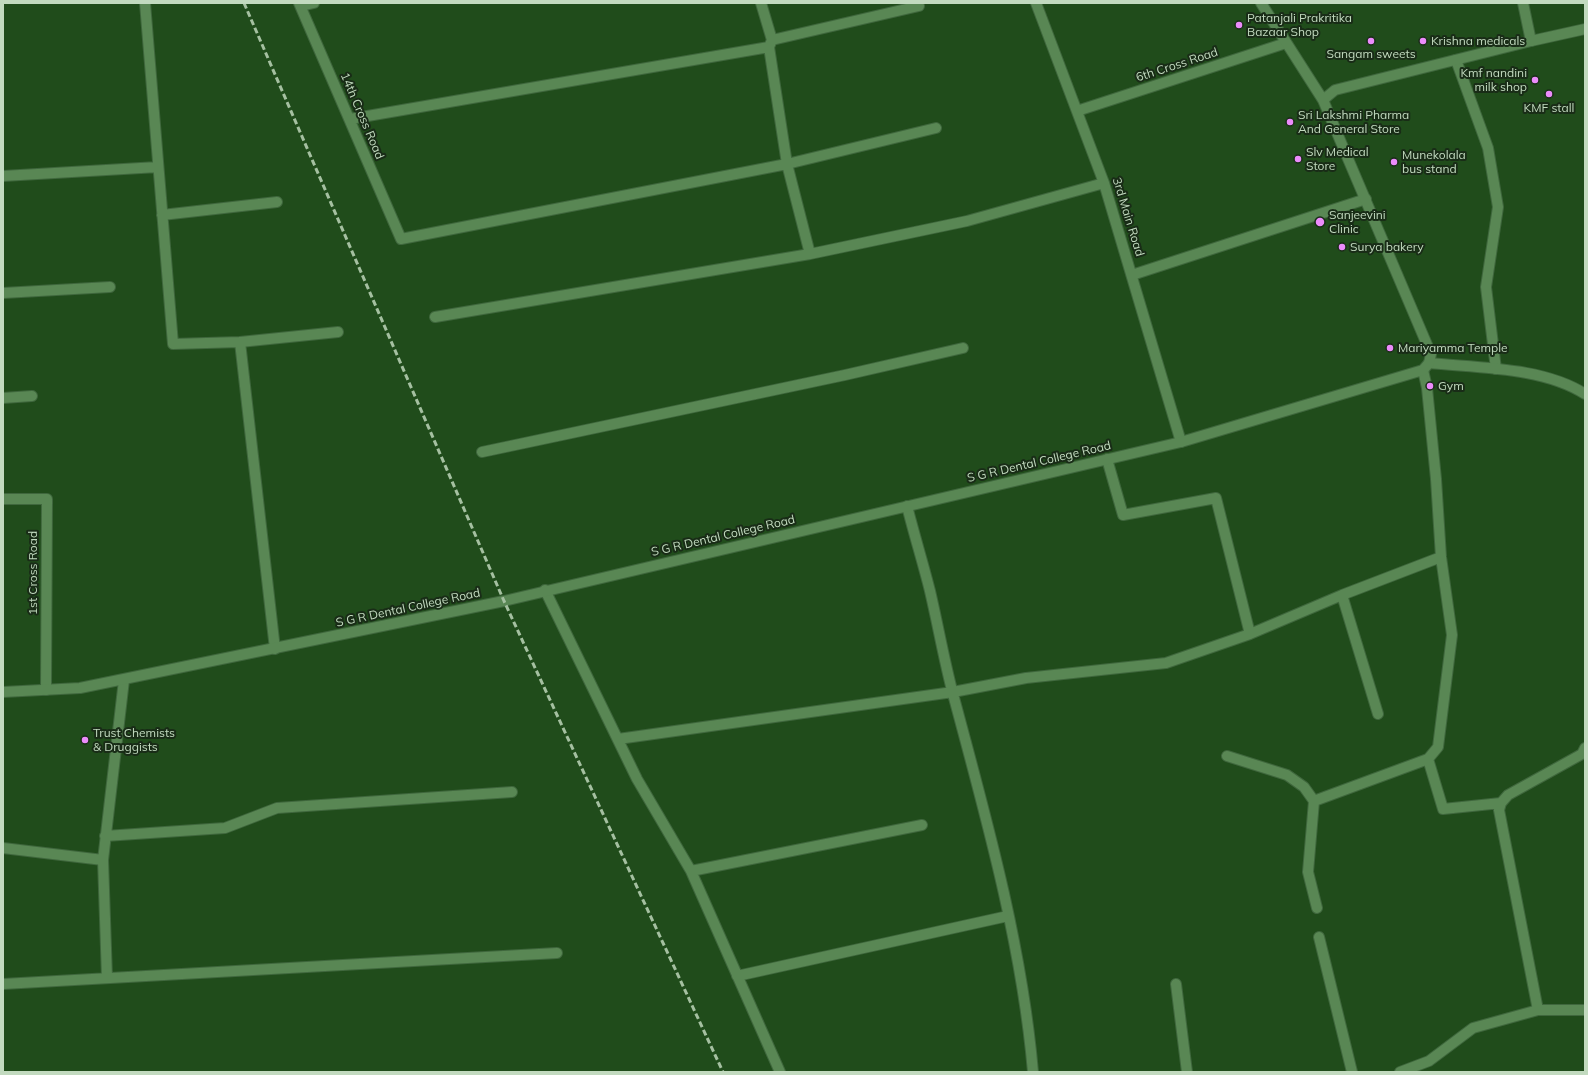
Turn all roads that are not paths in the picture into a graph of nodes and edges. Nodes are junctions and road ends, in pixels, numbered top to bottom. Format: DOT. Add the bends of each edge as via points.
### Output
graph roads {
  1 [pos="144,3"];
  2 [pos="314,3"];
  3 [pos="761,3"];
  4 [pos="1036,3"];
  5 [pos="1261,3"];
  6 [pos="1523,3"];
  7 [pos="300,4"];
  8 [pos="919,6"];
  9 [pos="1585,29"];
  10 [pos="1531,41"];
  11 [pos="771,43"];
  12 [pos="1286,43"];
  13 [pos="1456,60"];
  14 [pos="1323,100"];
  15 [pos="1077,112"];
  16 [pos="350,119"];
  17 [pos="936,128"];
  18 [pos="787,164"];
  19 [pos="158,167"];
  20 [pos="3,176"];
  21 [pos="1104,183"];
  22 [pos="1366,199"];
  23 [pos="277,202"];
  24 [pos="162,215"];
  25 [pos="810,254"];
  26 [pos="1132,275"];
  27 [pos="110,287"];
  28 [pos="3,293"];
  29 [pos="435,317"];
  30 [pos="338,332"];
  31 [pos="240,342"];
  32 [pos="963,348"];
  33 [pos="1428,363"];
  34 [pos="1496,370"];
  35 [pos="1585,394"];
  36 [pos="32,396"];
  37 [pos="3,398"];
  38 [pos="1181,442"];
  39 [pos="482,452"];
  40 [pos="1108,459"];
  41 [pos="3,499"];
  42 [pos="907,506"];
  43 [pos="1441,558"];
  44 [pos="545,590"];
  45 [pos="1342,595"];
  46 [pos="1250,634"];
  47 [pos="275,649"];
  48 [pos="124,680"];
  49 [pos="46,690"];
  50 [pos="3,692"];
  51 [pos="953,692"];
  52 [pos="1378,714"];
  53 [pos="618,739"];
  54 [pos="1585,748"];
  55 [pos="1227,756"];
  56 [pos="1428,759"];
  57 [pos="512,792"];
  58 [pos="1314,801"];
  59 [pos="1501,803"];
  60 [pos="922,825"];
  61 [pos="105,836"];
  62 [pos="3,848"];
  63 [pos="102,860"];
  64 [pos="691,871"];
  65 [pos="1317,908"];
  66 [pos="1008,916"];
  67 [pos="1319,937"];
  68 [pos="557,953"];
  69 [pos="737,976"];
  70 [pos="107,978"];
  71 [pos="3,984"];
  72 [pos="1176,984"];
  73 [pos="1538,1010"];
  74 [pos="1585,1010"];
  75 [pos="780,1072"];
  76 [pos="1034,1072"];
  77 [pos="1187,1072"];
  78 [pos="1352,1072"];
  79 [pos="1400,1072"];
  1 -- 19 [label="street"];
  2 -- 7 [label="street"];
  3 -- 11 [label="street"];
  4 -- 15 [label="street, 3rd Main Road"];
  5 -- 12 [label="street"];
  6 -- 10 [label="street"];
  7 -- 16 [label="street, 14th Cross Road"];
  8 -- 11 [label="street"];
  9 -- 10 [label="street"];
  10 -- 13 [label="street"];
  11 -- 16 [label="street"];
  11 -- 18 [label="street"];
  12 -- 14 [label="street"];
  12 -- 15 [label="street, 6th Cross Road"];
  13 -- 14 [label="street" via="1335,90"];
  13 -- 34 [label="street" via="1488,148 1498,207 1486,287"];
  14 -- 22 [label="street"];
  15 -- 21 [label="street, 3rd Main Road"];
  16 -- 18 [label="street, 14th Cross Road" via="401,239"];
  17 -- 18 [label="street"];
  18 -- 25 [label="street"];
  19 -- 20 [label="street"];
  19 -- 24 [label="street"];
  21 -- 25 [label="street" via="966,221"];
  21 -- 26 [label="street, 3rd Main Road"];
  22 -- 26 [label="street"];
  22 -- 33 [label="street"];
  23 -- 24 [label="street"];
  24 -- 31 [label="street" via="173,344"];
  25 -- 29 [label="street"];
  26 -- 38 [label="street, 3rd Main Road"];
  27 -- 28 [label="street"];
  30 -- 31 [label="street"];
  31 -- 47 [label="street"];
  32 -- 39 [label="street" via="845,376"];
  33 -- 34 [label="street"];
  33 -- 38 [label="street, S G R Dental College Road"];
  33 -- 43 [label="street" via="1428,396"];
  34 -- 35 [label="street" via="1541,376 1574,387"];
  36 -- 37 [label="street"];
  38 -- 40 [label="street, S G R Dental College Road"];
  40 -- 42 [label="street, S G R Dental College Road"];
  40 -- 46 [label="street" via="1122,515 1216,498"];
  41 -- 49 [label="street, 1st Cross Road" via="47,499"];
  42 -- 44 [label="street, S G R Dental College Road"];
  42 -- 51 [label="street"];
  43 -- 45 [label="street"];
  43 -- 56 [label="street" via="1452,635 1438,747"];
  44 -- 47 [label="street, S G R Dental College Road"];
  44 -- 53 [label="street"];
  45 -- 46 [label="street"];
  45 -- 52 [label="street"];
  46 -- 51 [label="street" via="1166,663 1026,678"];
  47 -- 48 [label="street, S G R Dental College Road"];
  48 -- 49 [label="street, S G R Dental College Road" via="80,688"];
  48 -- 61 [label="street"];
  49 -- 50 [label="street, S G R Dental College Road"];
  51 -- 53 [label="street"];
  51 -- 66 [label="street" via="980,791"];
  53 -- 64 [label="street" via="637,779"];
  54 -- 59 [label="street" via="1582,754 1508,796"];
  55 -- 58 [label="street" via="1287,775 1304,787"];
  56 -- 58 [label="street"];
  56 -- 59 [label="street" via="1443,809"];
  57 -- 61 [label="street" via="277,808 225,828"];
  58 -- 65 [label="street" via="1308,872"];
  59 -- 73 [label="street" via="1499,810"];
  60 -- 64 [label="street"];
  61 -- 63 [label="street"];
  62 -- 63 [label="street"];
  63 -- 70 [label="street"];
  64 -- 69 [label="street"];
  66 -- 69 [label="street"];
  66 -- 76 [label="street" via="1030,1034"];
  67 -- 78 [label="street"];
  68 -- 70 [label="street"];
  69 -- 75 [label="street"];
  70 -- 71 [label="street"];
  72 -- 77 [label="street"];
  73 -- 74 [label="street"];
  73 -- 79 [label="street" via="1473,1028 1429,1062"];
}
